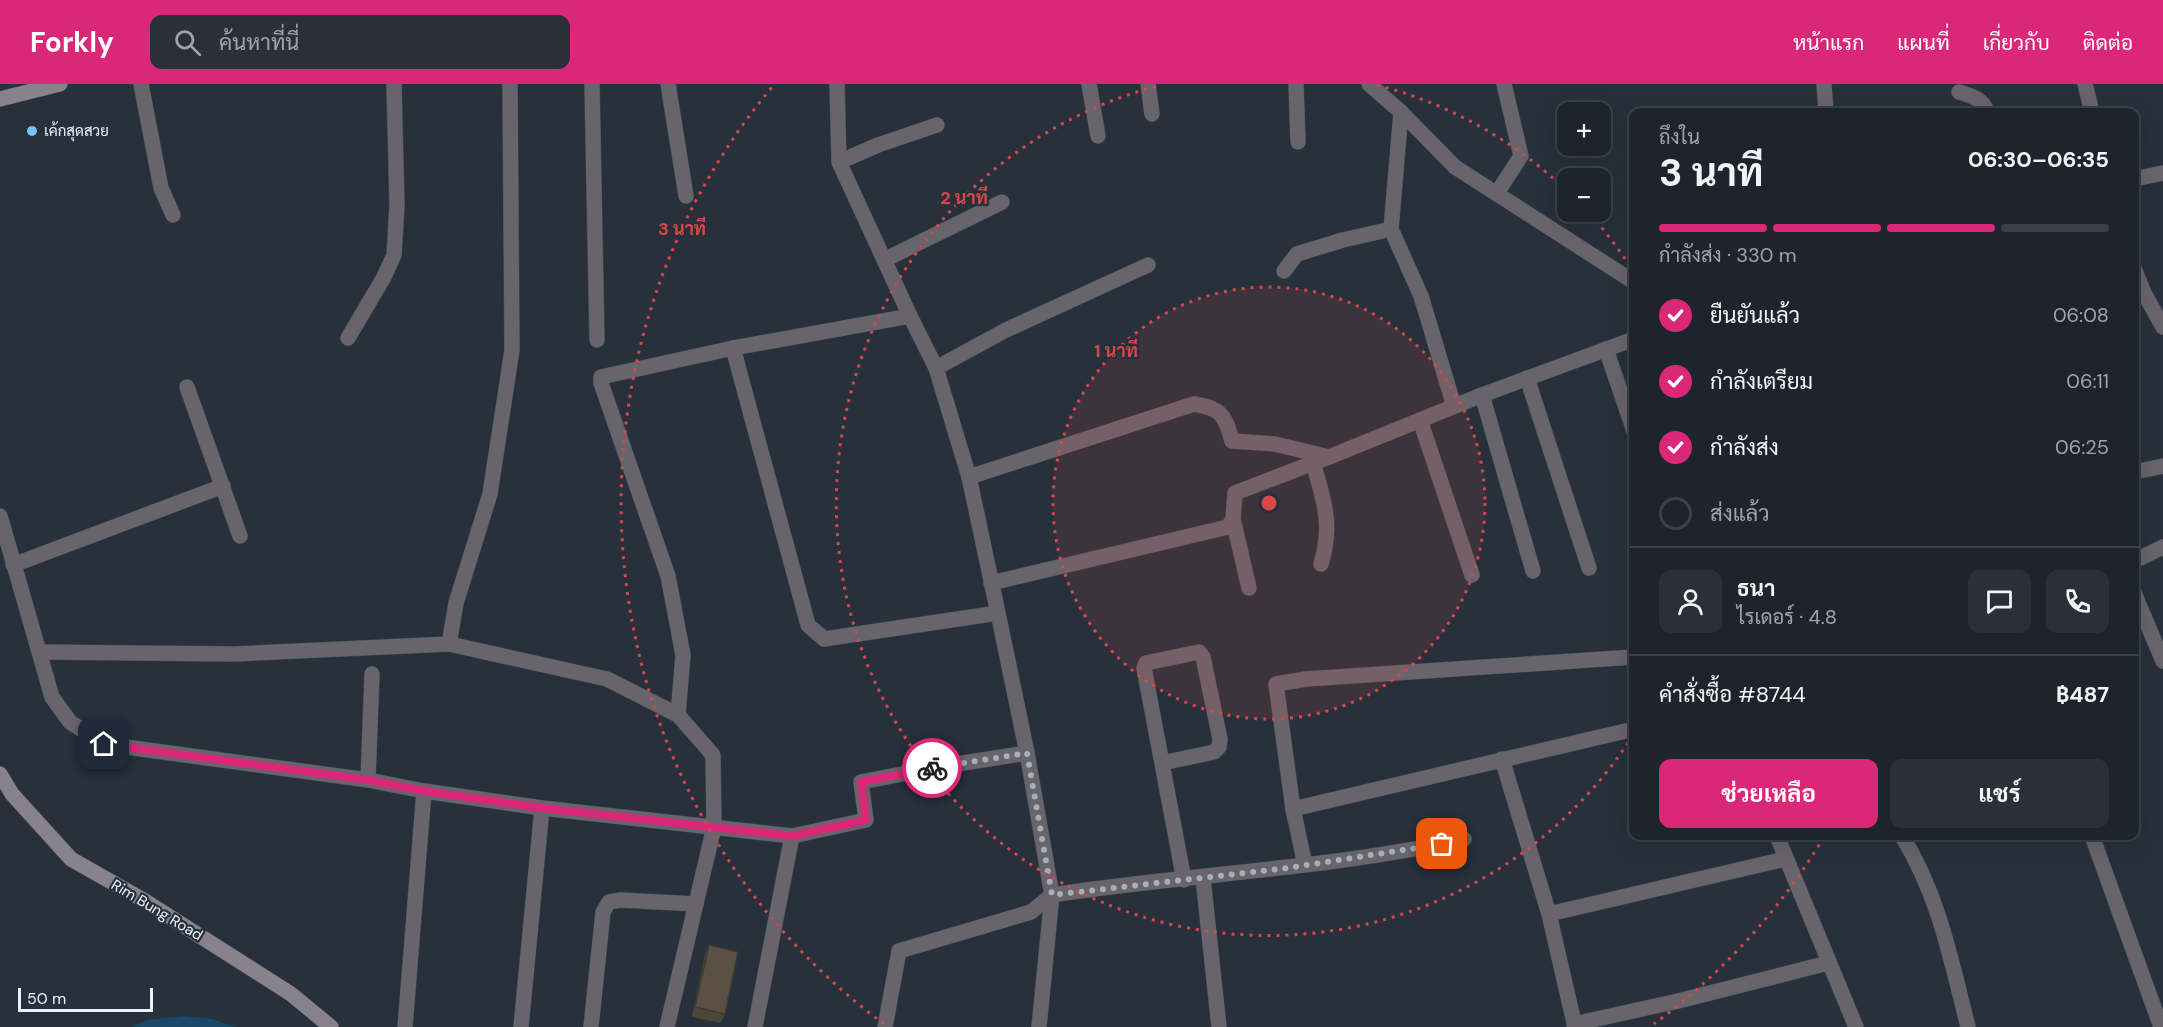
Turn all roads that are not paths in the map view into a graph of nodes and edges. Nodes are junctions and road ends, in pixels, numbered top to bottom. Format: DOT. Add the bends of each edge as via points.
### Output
graph roads {
  1 [pos="141,84"];
  2 [pos="394,84"];
  3 [pos="510,84"];
  4 [pos="592,84"];
  5 [pos="668,84"];
  6 [pos="837,84"];
  7 [pos="1089,84"];
  8 [pos="1148,84"];
  9 [pos="1296,84"];
  10 [pos="1369,84"];
  11 [pos="1504,84"];
  12 [pos="1824,84"];
  13 [pos="2085,84"];
  14 [pos="53,85"];
  15 [pos="1959,92"];
  16 [pos="0,99"];
  17 [pos="1826,108"];
  18 [pos="1985,108"];
  19 [pos="2091,108"];
  20 [pos="1401,112"];
  21 [pos="1152,114"];
  22 [pos="937,125"];
  23 [pos="1098,136"];
  24 [pos="1298,142"];
  25 [pos="839,162"];
  26 [pos="2163,173"];
  27 [pos="2139,178"];
  28 [pos="1497,193"];
  29 [pos="686,196"];
  30 [pos="1002,202"];
  31 [pos="173,215"];
  32 [pos="1391,229"];
  33 [pos="884,260"];
  34 [pos="1148,265"];
  35 [pos="1284,271"];
  36 [pos="1629,279"];
  37 [pos="2139,281"];
  38 [pos="910,316"];
  39 [pos="2163,327"];
  40 [pos="348,338"];
  41 [pos="597,340"];
  42 [pos="1629,341"];
  43 [pos="734,348"];
  44 [pos="1606,349"];
  45 [pos="936,368"];
  46 [pos="1527,378"];
  47 [pos="187,387"];
  48 [pos="1482,395"];
  49 [pos="1454,406"];
  50 [pos="1629,416"];
  51 [pos="1420,420"];
  52 [pos="1329,457"];
  53 [pos="1313,464"];
  54 [pos="2163,466"];
  55 [pos="2139,471"];
  56 [pos="969,477"];
  57 [pos="222,486"];
  58 [pos="0,516"];
  59 [pos="1233,519"];
  60 [pos="240,536"];
  61 [pos="2163,547"];
  62 [pos="2139,559"];
  63 [pos="1321,564"];
  64 [pos="13,565"];
  65 [pos="1589,568"];
  66 [pos="1533,571"];
  67 [pos="1472,575"];
  68 [pos="991,583"];
  69 [pos="1249,588"];
  70 [pos="2139,605"];
  71 [pos="998,613"];
  72 [pos="449,644"];
  73 [pos="40,652"];
  74 [pos="1629,657"];
  75 [pos="2163,661"];
  76 [pos="372,674"];
  77 [pos="678,715"];
  78 [pos="1629,730"];
  79 [pos="1027,753"];
  80 [pos="1502,759"];
  81 [pos="1162,763"];
  82 [pos="0,774"];
  83 [pos="368,780"];
  84 [pos="424,791"];
  85 [pos="542,808"];
  86 [pos="1293,809"];
  87 [pos="714,827"];
  88 [pos="792,836"];
  89 [pos="1464,839"];
  90 [pos="1778,840"];
  91 [pos="1905,840"];
  92 [pos="2092,840"];
  93 [pos="1785,859"];
  94 [pos="1305,865"];
  95 [pos="1203,878"];
  96 [pos="1184,880"];
  97 [pos="1052,895"];
  98 [pos="696,904"];
  99 [pos="1549,915"];
  100 [pos="1828,963"];
  101 [pos="1575,1026"];
  102 [pos="331,1027"];
  103 [pos="405,1027"];
  104 [pos="521,1027"];
  105 [pos="591,1027"];
  106 [pos="667,1027"];
  107 [pos="755,1027"];
  108 [pos="885,1027"];
  109 [pos="1039,1027"];
  110 [pos="1219,1027"];
  111 [pos="1856,1027"];
  112 [pos="1968,1027"];
  113 [pos="2161,1027"];
  1 -- 31 [label="street" via="161,188"];
  2 -- 40 [label="street" via="394,255"];
  3 -- 72 [label="street" via="512,350 490,494 456,603"];
  4 -- 41 [label="street"];
  5 -- 29 [label="street"];
  6 -- 25 [label="street"];
  7 -- 23 [label="street"];
  8 -- 21 [label="street"];
  9 -- 24 [label="street"];
  10 -- 20 [label="street"];
  11 -- 28 [label="street" via="1521,156"];
  12 -- 17 [label="street"];
  13 -- 19 [label="street"];
  14 -- 16 [label="main road"];
  15 -- 18 [label="street" via="1976,98"];
  20 -- 28 [label="street" via="1455,167"];
  20 -- 32 [label="street"];
  22 -- 25 [label="street"];
  25 -- 33 [label="street"];
  26 -- 27 [label="street"];
  28 -- 36 [label="street"];
  30 -- 33 [label="street"];
  32 -- 35 [label="street" via="1298,254"];
  32 -- 49 [label="street" via="1421,296"];
  33 -- 38 [label="street"];
  34 -- 45 [label="street" via="1006,330"];
  37 -- 39 [label="street"];
  38 -- 43 [label="street"];
  38 -- 45 [label="street"];
  42 -- 44 [label="street"];
  43 -- 71 [label="street" via="808,625 824,639"];
  43 -- 77 [label="street" via="601,377 668,576 684,655"];
  44 -- 46 [label="street"];
  44 -- 50 [label="street"];
  45 -- 56 [label="street"];
  46 -- 48 [label="street"];
  46 -- 65 [label="street"];
  47 -- 57 [label="street"];
  48 -- 49 [label="street"];
  48 -- 66 [label="street"];
  49 -- 51 [label="street"];
  51 -- 52 [label="street"];
  51 -- 67 [label="street"];
  52 -- 53 [label="street"];
  52 -- 56 [label="street" via="1275,444 1232,441 1226,419 1211,407 1194,404"];
  53 -- 59 [label="street" via="1235,493"];
  53 -- 63 [label="street" via="1327,516"];
  54 -- 55 [label="street"];
  56 -- 68 [label="street"];
  57 -- 60 [label="street"];
  57 -- 64 [label="street"];
  58 -- 64 [label="street"];
  59 -- 68 [label="street" via="1228,527"];
  59 -- 69 [label="street"];
  61 -- 62 [label="street"];
  64 -- 73 [label="street"];
  68 -- 71 [label="street"];
  70 -- 75 [label="street"];
  71 -- 79 [label="street"];
  72 -- 73 [label="street" via="234,654"];
  72 -- 77 [label="street" via="607,679"];
  73 -- 83 [label="street" via="52,697 70,722 104,744"];
  74 -- 86 [label="street" via="1276,684"];
  76 -- 83 [label="street"];
  77 -- 87 [label="street" via="713,755"];
  78 -- 80 [label="street"];
  79 -- 88 [label="street" via="861,782 866,820"];
  79 -- 97 [label="street"];
  80 -- 86 [label="street"];
  80 -- 99 [label="street"];
  81 -- 81 [label="street" via="1144,668 1146,663 1199,652 1221,739 1219,747 1214,752"];
  81 -- 96 [label="street"];
  82 -- 102 [label="main road, Rim Bung Road" via="12,794 71,859 291,994"];
  83 -- 84 [label="street"];
  84 -- 85 [label="street"];
  84 -- 103 [label="street"];
  85 -- 87 [label="street"];
  85 -- 104 [label="street"];
  86 -- 94 [label="street"];
  87 -- 88 [label="street"];
  87 -- 98 [label="street"];
  88 -- 107 [label="street"];
  89 -- 94 [label="street"];
  90 -- 93 [label="street"];
  91 -- 112 [label="street" via="1938,911"];
  92 -- 113 [label="street"];
  93 -- 99 [label="street"];
  93 -- 100 [label="street"];
  94 -- 95 [label="street"];
  95 -- 96 [label="street"];
  95 -- 110 [label="street"];
  96 -- 97 [label="street"];
  97 -- 108 [label="street" via="1031,912 899,951"];
  97 -- 109 [label="street"];
  98 -- 105 [label="street" via="609,902 603,912"];
  98 -- 106 [label="street"];
  99 -- 101 [label="street"];
  100 -- 101 [label="street"];
  100 -- 111 [label="street"];
}
